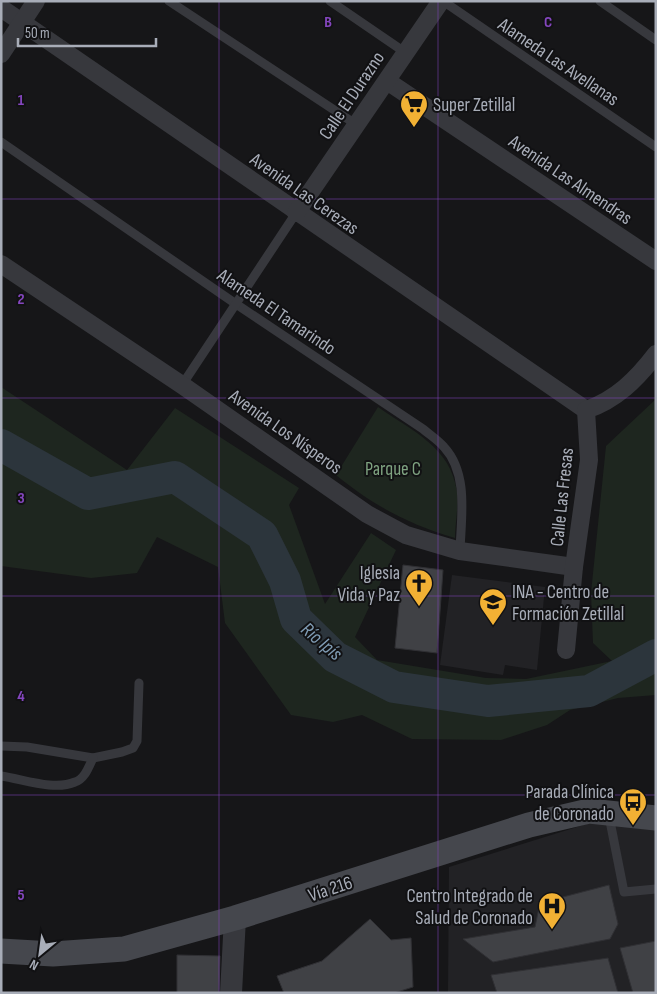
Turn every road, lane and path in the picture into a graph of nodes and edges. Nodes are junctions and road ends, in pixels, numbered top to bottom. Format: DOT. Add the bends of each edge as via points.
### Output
graph roads {
  1 [pos="36,1"];
  2 [pos="169,1"];
  3 [pos="330,1"];
  4 [pos="442,1"];
  5 [pos="600,1"];
  6 [pos="1,8"];
  7 [pos="22,22"];
  8 [pos="656,40"];
  9 [pos="406,53"];
  10 [pos="1,54"];
  11 [pos="387,81"];
  12 [pos="356,125"];
  13 [pos="1,142"];
  14 [pos="656,147"];
  15 [pos="296,213"];
  16 [pos="656,262"];
  17 [pos="1,264"];
  18 [pos="236,304"];
  19 [pos="656,354"];
  20 [pos="182,384"];
  21 [pos="586,410"];
  22 [pos="460,551"];
  23 [pos="574,567"];
  24 [pos="566,650"];
  25 [pos="139,684"];
  26 [pos="1,746"];
  27 [pos="93,758"];
  28 [pos="1,776"];
  29 [pos="608,812"];
  30 [pos="656,818"];
  31 [pos="656,889"];
  32 [pos="235,918"];
  33 [pos="1,952"];
  34 [pos="231,993"];
  1 -- 7 [label="street"];
  2 -- 12 [label="lane"];
  3 -- 9 [label="lane"];
  4 -- 9 [label="street, Calle El Durazno"];
  4 -- 14 [label="lane, Alameda Las Avellanas"];
  5 -- 8 [label="lane"];
  6 -- 7 [label="street, Avenida Las Cerezas"];
  7 -- 10 [label="street"];
  7 -- 15 [label="street, Avenida Las Cerezas"];
  9 -- 11 [label="street, Calle El Durazno"];
  11 -- 12 [label="street, Calle El Durazno"];
  11 -- 16 [label="street, Avenida Las Almendras"];
  12 -- 15 [label="street, Calle El Durazno"];
  13 -- 18 [label="lane, Alameda El Tamarindo"];
  15 -- 18 [label="lane"];
  15 -- 21 [label="street, Avenida Las Cerezas"];
  17 -- 20 [label="street, Avenida Los Nísperos"];
  18 -- 20 [label="lane"];
  18 -- 22 [label="lane, Alameda El Tamarindo" via="423,429 444,447 454,462 461,486"];
  19 -- 21 [label="street" via="642,373 620,392 603,404"];
  20 -- 22 [label="street, Avenida Los Nísperos" via="367,514 406,535"];
  21 -- 23 [label="street, Calle Las Fresas" via="589,460"];
  22 -- 23 [label="street, Avenida Los Nísperos"];
  23 -- 24 [label="street, Calle Las Fresas"];
  25 -- 27 [label="lane" via="137,740 132,748"];
  26 -- 27 [label="lane" via="36,748"];
  27 -- 28 [label="lane" via="85,774 76,782 58,785"];
  29 -- 30 [label="main road, Vía 216"];
  29 -- 31 [label="lane" via="624,892"];
  29 -- 32 [label="main road, Vía 216" via="589,811 529,825"];
  32 -- 33 [label="main road, Vía 216" via="124,949 52,954"];
  32 -- 34 [label="street"];
}
